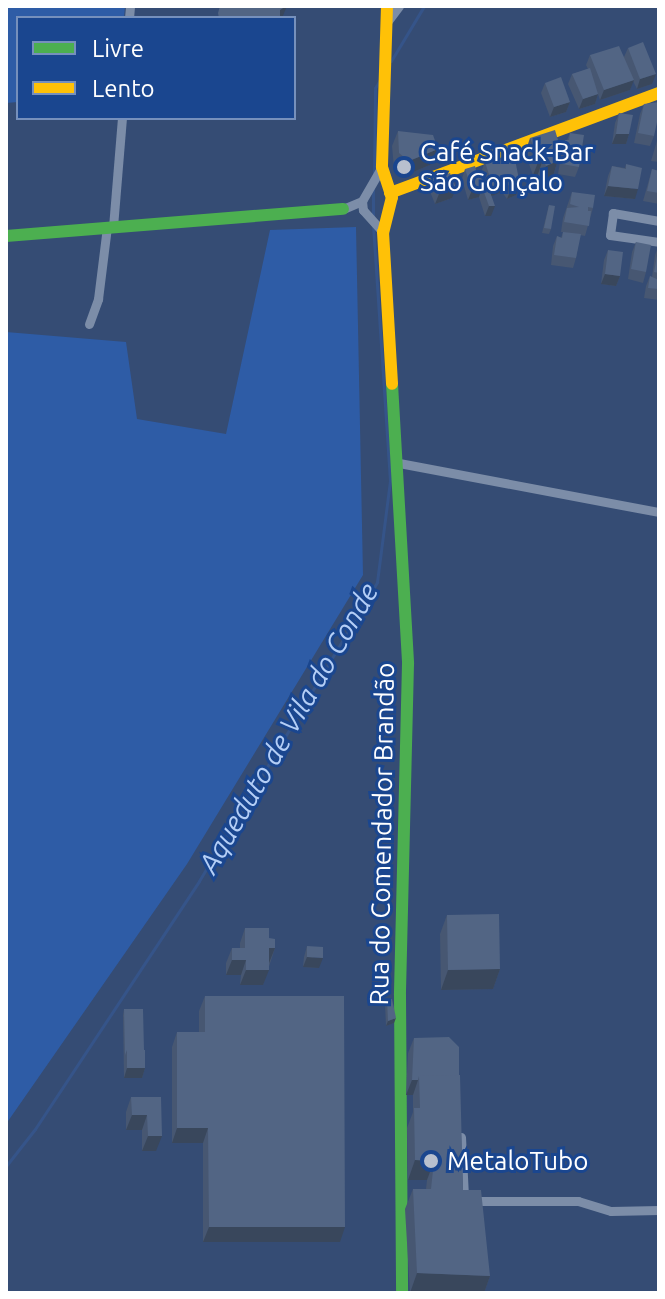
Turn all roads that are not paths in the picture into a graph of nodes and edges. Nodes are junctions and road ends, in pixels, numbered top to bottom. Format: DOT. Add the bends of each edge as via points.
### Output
graph roads {
  1 [pos="387,6"];
  2 [pos="399,6"];
  3 [pos="387,22"];
  4 [pos="659,93"];
  5 [pos="122,120"];
  6 [pos="382,167"];
  7 [pos="372,188"];
  8 [pos="388,191"];
  9 [pos="364,208"];
  10 [pos="343,209"];
  11 [pos="385,211"];
  12 [pos="659,221"];
  13 [pos="110,227"];
  14 [pos="383,232"];
  15 [pos="6,236"];
  16 [pos="659,242"];
  17 [pos="89,324"];
  18 [pos="399,463"];
  19 [pos="659,512"];
  20 [pos="401,1047"];
  21 [pos="415,1048"];
  22 [pos="461,1124"];
  23 [pos="659,1210"];
  24 [pos="402,1293"];
  1 -- 3 [label="street"];
  2 -- 3 [label="street"];
  3 -- 6 [label="street"];
  4 -- 8 [label="street"];
  5 -- 13 [label="street"];
  6 -- 7 [label="street"];
  6 -- 8 [label="street"];
  7 -- 8 [label="street"];
  7 -- 9 [label="street"];
  8 -- 11 [label="street" via="391,202"];
  9 -- 10 [label="street"];
  9 -- 11 [label="street" via="376,216"];
  9 -- 14 [label="street"];
  10 -- 13 [label="street"];
  11 -- 14 [label="street, Rua do Comendador Brandão"];
  12 -- 16 [label="street" via="613,213 610,235"];
  13 -- 15 [label="street"];
  13 -- 17 [label="street"];
  14 -- 18 [label="street, Rua do Comendador Brandão"];
  18 -- 19 [label="street"];
  18 -- 20 [label="street, Rua do Comendador Brandão" via="408,664"];
  20 -- 21 [label="street"];
  20 -- 24 [label="street, Rua do Comendador Brandão"];
  22 -- 23 [label="street" via="464,1197 578,1201 611,1211"];
}
